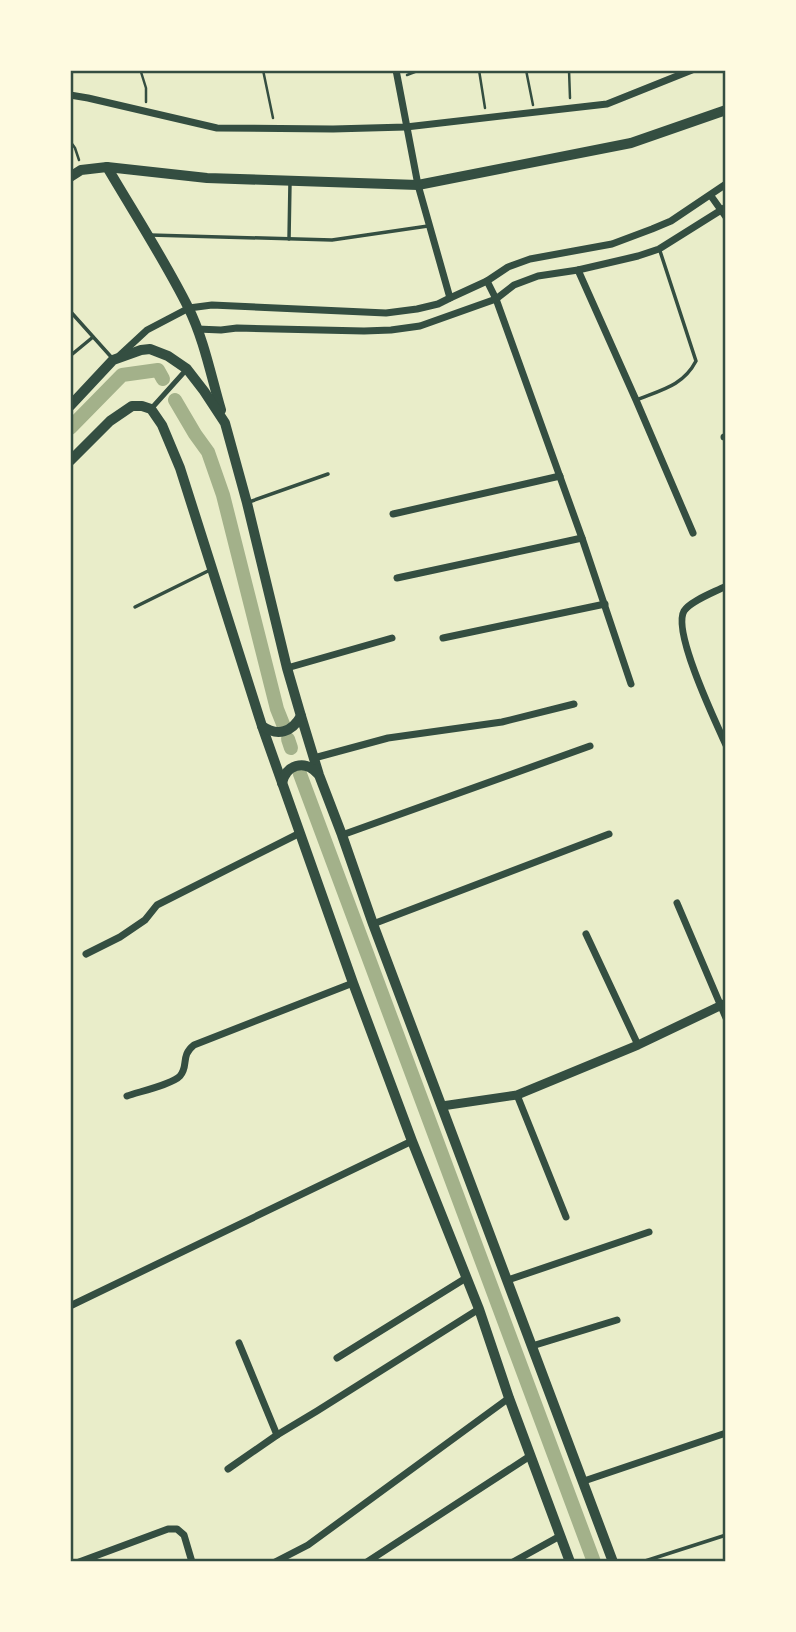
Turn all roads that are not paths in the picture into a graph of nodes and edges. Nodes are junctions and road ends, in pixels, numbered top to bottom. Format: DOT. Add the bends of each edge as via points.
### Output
graph roads {
  1 [pos="692,70"];
  2 [pos="397,74"];
  3 [pos="70,95"];
  4 [pos="726,110"];
  5 [pos="406,127"];
  6 [pos="107,167"];
  7 [pos="70,177"];
  8 [pos="290,181"];
  9 [pos="726,184"];
  10 [pos="418,185"];
  11 [pos="711,196"];
  12 [pos="725,211"];
  13 [pos="428,226"];
  14 [pos="148,235"];
  15 [pos="289,239"];
  16 [pos="659,248"];
  17 [pos="578,270"];
  18 [pos="487,281"];
  19 [pos="450,299"];
  20 [pos="496,299"];
  21 [pos="189,308"];
  22 [pos="70,311"];
  23 [pos="197,329"];
  24 [pos="93,337"];
  25 [pos="70,356"];
  26 [pos="113,360"];
  27 [pos="187,369"];
  28 [pos="636,400"];
  29 [pos="70,406"];
  30 [pos="151,410"];
  31 [pos="225,422"];
  32 [pos="70,461"];
  33 [pos="328,474"];
  34 [pos="560,476"];
  35 [pos="247,503"];
  36 [pos="393,514"];
  37 [pos="693,533"];
  38 [pos="582,538"];
  39 [pos="212,569"];
  40 [pos="397,578"];
  41 [pos="726,586"];
  42 [pos="605,604"];
  43 [pos="135,607"];
  44 [pos="392,638"];
  45 [pos="443,638"];
  46 [pos="287,668"];
  47 [pos="631,684"];
  48 [pos="574,704"];
  49 [pos="301,716"];
  50 [pos="262,726"];
  51 [pos="726,745"];
  52 [pos="590,746"];
  53 [pos="314,758"];
  54 [pos="319,775"];
  55 [pos="282,783"];
  56 [pos="300,833"];
  57 [pos="609,834"];
  58 [pos="342,835"];
  59 [pos="677,903"];
  60 [pos="373,924"];
  61 [pos="586,934"];
  62 [pos="86,954"];
  63 [pos="353,983"];
  64 [pos="723,1004"];
  65 [pos="726,1018"];
  66 [pos="638,1045"];
  67 [pos="517,1095"];
  68 [pos="127,1096"];
  69 [pos="442,1106"];
  70 [pos="412,1141"];
  71 [pos="566,1217"];
  72 [pos="649,1232"];
  73 [pos="466,1278"];
  74 [pos="508,1280"];
  75 [pos="70,1306"];
  76 [pos="479,1309"];
  77 [pos="617,1320"];
  78 [pos="239,1343"];
  79 [pos="532,1346"];
  80 [pos="337,1358"];
  81 [pos="509,1398"];
  82 [pos="726,1433"];
  83 [pos="277,1435"];
  84 [pos="530,1455"];
  85 [pos="228,1469"];
  86 [pos="584,1482"];
  87 [pos="726,1535"];
  88 [pos="560,1536"];
  89 [pos="79,1562"];
  90 [pos="192,1562"];
  91 [pos="275,1562"];
  92 [pos="367,1562"];
  93 [pos="513,1562"];
  94 [pos="570,1562"];
  95 [pos="613,1562"];
  96 [pos="642,1562"];
  1 -- 5 [label="street" via="607,104"];
  2 -- 5 [label="street"];
  3 -- 5 [label="street" via="217,128"];
  4 -- 10 [label="main road" via="631,143"];
  5 -- 10 [label="street"];
  6 -- 7 [label="main road" via="82,170"];
  6 -- 8 [label="main road"];
  6 -- 14 [label="main road"];
  8 -- 10 [label="main road"];
  8 -- 15 [label="lane"];
  9 -- 11 [label="street"];
  10 -- 13 [label="street"];
  11 -- 12 [label="street"];
  11 -- 18 [label="street" via="652,229 612,244 530,259"];
  12 -- 16 [label="street"];
  13 -- 15 [label="lane" via="332,240"];
  13 -- 19 [label="street"];
  14 -- 15 [label="lane"];
  14 -- 21 [label="main road"];
  16 -- 17 [label="street"];
  16 -- 28 [label="lane" via="696,361 680,382"];
  17 -- 20 [label="street" via="538,276 514,285"];
  17 -- 28 [label="street"];
  18 -- 19 [label="street"];
  18 -- 20 [label="street"];
  19 -- 21 [label="street" via="386,313 212,305"];
  20 -- 23 [label="street" via="420,326 391,330"];
  20 -- 34 [label="street"];
  21 -- 23 [label="main road"];
  21 -- 26 [label="street" via="147,330"];
  22 -- 24 [label="lane"];
  23 -- 31 [label="main road"];
  24 -- 25 [label="lane"];
  24 -- 26 [label="lane"];
  26 -- 27 [label="main road" via="150,349"];
  26 -- 29 [label="main road"];
  27 -- 30 [label="street"];
  27 -- 31 [label="main road"];
  28 -- 37 [label="street"];
  30 -- 32 [label="main road" via="142,406 122,412"];
  30 -- 39 [label="main road" via="180,468"];
  31 -- 35 [label="main road"];
  33 -- 35 [label="lane"];
  34 -- 36 [label="street"];
  34 -- 38 [label="street"];
  35 -- 46 [label="main road"];
  38 -- 40 [label="street"];
  38 -- 42 [label="street"];
  39 -- 43 [label="lane"];
  39 -- 50 [label="main road"];
  41 -- 51 [label="street" via="690,605 681,621 698,680"];
  42 -- 45 [label="street"];
  42 -- 47 [label="street"];
  44 -- 46 [label="street"];
  46 -- 49 [label="main road"];
  48 -- 53 [label="street" via="502,722 388,738"];
  49 -- 50 [label="main road" via="284,732"];
  49 -- 53 [label="main road"];
  50 -- 55 [label="main road"];
  52 -- 58 [label="street"];
  53 -- 54 [label="main road"];
  54 -- 55 [label="main road" via="308,766 294,766"];
  54 -- 58 [label="main road"];
  55 -- 56 [label="main road"];
  56 -- 62 [label="street" via="157,905 145,920"];
  56 -- 63 [label="main road"];
  57 -- 60 [label="street"];
  58 -- 60 [label="main road"];
  59 -- 64 [label="street"];
  60 -- 69 [label="main road"];
  61 -- 66 [label="street"];
  63 -- 68 [label="street" via="194,1045 186,1054 184,1069 172,1082"];
  63 -- 70 [label="main road"];
  64 -- 65 [label="street"];
  64 -- 66 [label="street"];
  66 -- 67 [label="street"];
  67 -- 69 [label="street"];
  67 -- 71 [label="street"];
  69 -- 74 [label="main road"];
  70 -- 73 [label="main road"];
  70 -- 75 [label="street"];
  72 -- 74 [label="street"];
  73 -- 76 [label="main road"];
  73 -- 80 [label="street"];
  74 -- 79 [label="main road"];
  76 -- 81 [label="main road"];
  76 -- 83 [label="street"];
  77 -- 79 [label="street"];
  78 -- 83 [label="street"];
  79 -- 86 [label="main road"];
  81 -- 84 [label="main road"];
  81 -- 91 [label="street" via="308,1545"];
  82 -- 86 [label="street"];
  83 -- 85 [label="street"];
  84 -- 88 [label="main road"];
  84 -- 92 [label="street"];
  86 -- 95 [label="main road"];
  87 -- 96 [label="lane"];
  88 -- 93 [label="street"];
  88 -- 94 [label="main road"];
  89 -- 90 [label="street" via="168,1529 184,1535"];
}
